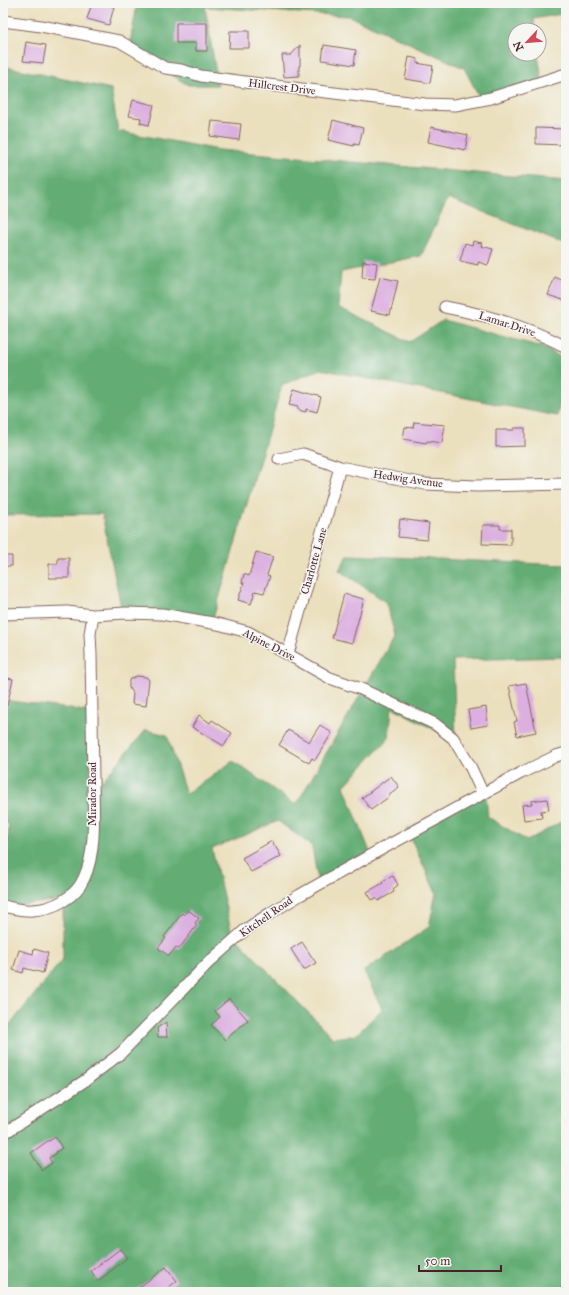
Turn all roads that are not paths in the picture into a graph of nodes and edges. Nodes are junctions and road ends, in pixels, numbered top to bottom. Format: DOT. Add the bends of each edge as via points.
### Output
graph roads {
  1 [pos="3,21"];
  2 [pos="566,74"];
  3 [pos="445,307"];
  4 [pos="566,347"];
  5 [pos="279,459"];
  6 [pos="340,468"];
  7 [pos="566,484"];
  8 [pos="3,614"];
  9 [pos="93,615"];
  10 [pos="288,654"];
  11 [pos="566,752"];
  12 [pos="483,794"];
  13 [pos="3,906"];
  14 [pos="3,1134"];
  1 -- 2 [label="street, Hillcrest Drive" via="119,41 165,68 201,76 425,104 455,105 491,98"];
  3 -- 4 [label="street, Lamar Drive" via="499,320"];
  5 -- 6 [label="street, Hedwig Avenue" via="304,454"];
  6 -- 7 [label="street, Hedwig Avenue" via="425,484"];
  6 -- 10 [label="street, Charlotte Lane"];
  8 -- 9 [label="street, Alpine Drive" via="67,612"];
  9 -- 10 [label="street, Alpine Drive" via="162,614 218,624 248,632"];
  9 -- 13 [label="street, Mirador Road" via="90,634 93,799 90,861 84,878 72,896 46,908 33,910"];
  10 -- 12 [label="street, Alpine Drive" via="330,678 361,688 435,724 453,738"];
  11 -- 12 [label="street, Kitchell Road"];
  12 -- 14 [label="street, Kitchell Road" via="300,894 245,930 208,963 121,1053 86,1080"];
}
